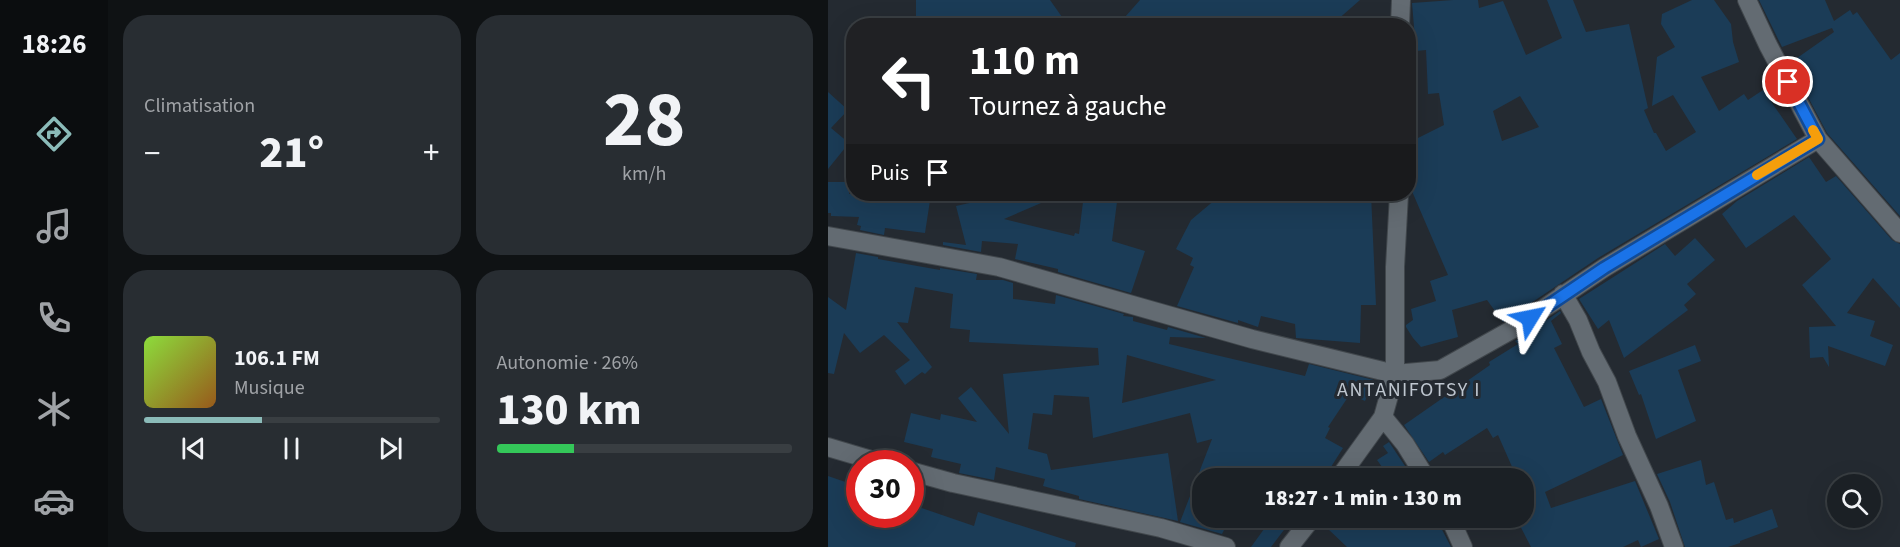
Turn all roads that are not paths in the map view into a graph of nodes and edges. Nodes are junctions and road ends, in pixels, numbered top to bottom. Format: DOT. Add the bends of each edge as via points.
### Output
graph roads {
  1 [pos="1401,0"];
  2 [pos="1747,0"];
  3 [pos="1400,18"];
  4 [pos="1818,139"];
  5 [pos="1399,201"];
  6 [pos="1900,233"];
  7 [pos="828,236"];
  8 [pos="1563,294"];
  9 [pos="1395,374"];
  10 [pos="1383,417"];
  11 [pos="828,447"];
  12 [pos="846,452"];
  13 [pos="1346,468"];
  14 [pos="1420,468"];
  15 [pos="924,475"];
  16 [pos="1304,528"];
  17 [pos="1454,528"];
  18 [pos="1226,547"];
  19 [pos="1289,547"];
  20 [pos="1463,547"];
  21 [pos="1674,547"];
  1 -- 3 [label="street"];
  2 -- 4 [label="street"];
  4 -- 6 [label="street"];
  4 -- 8 [label="street"];
  5 -- 9 [label="street"];
  7 -- 9 [label="street" via="999,267 1252,339"];
  8 -- 9 [label="street" via="1514,329 1440,370"];
  8 -- 21 [label="street" via="1607,382"];
  9 -- 10 [label="street"];
  10 -- 13 [label="street"];
  10 -- 14 [label="street"];
  11 -- 12 [label="street"];
  15 -- 18 [label="street" via="1161,528"];
  16 -- 19 [label="street"];
  17 -- 20 [label="street"];
}
